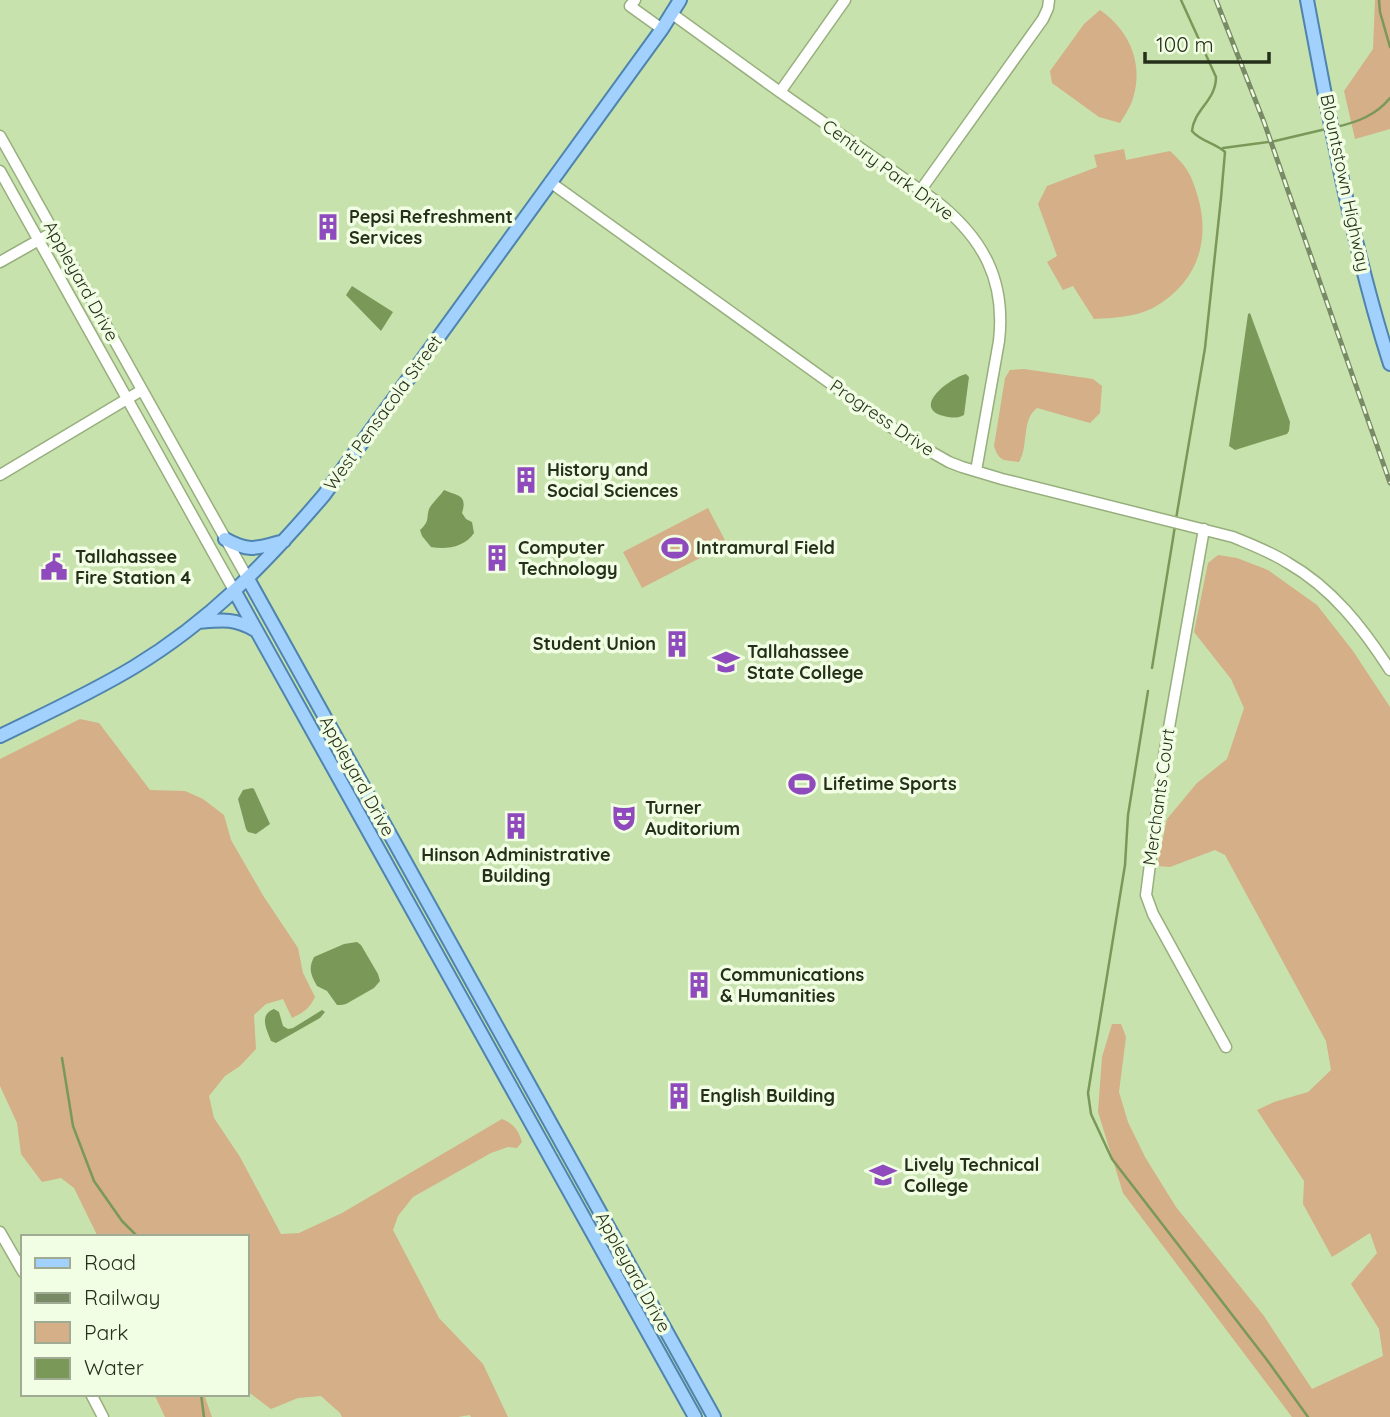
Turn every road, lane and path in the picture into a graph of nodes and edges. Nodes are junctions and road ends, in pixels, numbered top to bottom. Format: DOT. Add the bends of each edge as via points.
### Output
graph roads {
  1 [pos="635,0"];
  2 [pos="680,0"];
  3 [pos="845,0"];
  4 [pos="1049,0"];
  5 [pos="1307,0"];
  6 [pos="671,13"];
  7 [pos="662,29"];
  8 [pos="780,92"];
  9 [pos="0,136"];
  10 [pos="0,171"];
  11 [pos="550,182"];
  12 [pos="920,191"];
  13 [pos="53,232"];
  14 [pos="38,240"];
  15 [pos="0,262"];
  16 [pos="1390,364"];
  17 [pos="142,390"];
  18 [pos="126,399"];
  19 [pos="976,471"];
  20 [pos="0,475"];
  21 [pos="1200,528"];
  22 [pos="225,539"];
  23 [pos="285,541"];
  24 [pos="248,579"];
  25 [pos="235,592"];
  26 [pos="198,622"];
  27 [pos="256,631"];
  28 [pos="1390,670"];
  29 [pos="0,736"];
  30 [pos="357,775"];
  31 [pos="345,791"];
  32 [pos="418,886"];
  33 [pos="403,894"];
  34 [pos="505,1043"];
  35 [pos="1226,1046"];
  36 [pos="491,1052"];
  37 [pos="601,1214"];
  38 [pos="586,1222"];
  39 [pos="0,1232"];
  40 [pos="21,1269"];
  41 [pos="92,1396"];
  42 [pos="710,1411"];
  43 [pos="694,1415"];
  44 [pos="103,1417"];
  1 -- 7 [label="street" via="630,6"];
  2 -- 6 [label="main road, West Pensacola Street"];
  3 -- 8 [label="street"];
  4 -- 12 [label="street" via="1043,19"];
  5 -- 16 [label="main road, Blountstown Highway" via="1357,246"];
  6 -- 7 [label="main road, West Pensacola Street"];
  6 -- 8 [label="street, Century Park Drive"];
  7 -- 11 [label="main road, West Pensacola Street"];
  8 -- 12 [label="street, Century Park Drive"];
  9 -- 13 [label="street, Appleyard Drive"];
  10 -- 14 [label="street, Appleyard Drive"];
  11 -- 19 [label="street, Progress Drive" via="905,437 949,462"];
  11 -- 23 [label="main road, West Pensacola Street" via="324,495"];
  12 -- 19 [label="street, Century Park Drive" via="955,217 977,242 997,288 999,340"];
  13 -- 14 [label="street"];
  13 -- 17 [label="street, Appleyard Drive"];
  14 -- 15 [label="street"];
  14 -- 18 [label="street, Appleyard Drive"];
  17 -- 18 [label="street"];
  17 -- 22 [label="street, Appleyard Drive"];
  18 -- 20 [label="street"];
  18 -- 25 [label="street, Appleyard Drive"];
  19 -- 21 [label="street, Progress Drive"];
  21 -- 28 [label="street, Progress Drive" via="1263,550 1322,587 1360,625"];
  21 -- 35 [label="street, Merchants Court" via="1146,895"];
  22 -- 23 [label="main road" via="247,549"];
  22 -- 24 [label="street, Appleyard Drive"];
  23 -- 24 [label="main road, West Pensacola Street"];
  24 -- 25 [label="main road, West Pensacola Street"];
  24 -- 30 [label="main road, Appleyard Drive"];
  25 -- 26 [label="main road, West Pensacola Street"];
  25 -- 27 [label="main road, Appleyard Drive"];
  26 -- 27 [label="main road" via="234,621"];
  26 -- 29 [label="main road, West Pensacola Street" via="105,684"];
  27 -- 31 [label="main road, Appleyard Drive"];
  30 -- 31 [label="street"];
  30 -- 32 [label="main road, Appleyard Drive"];
  31 -- 33 [label="main road, Appleyard Drive"];
  32 -- 33 [label="street"];
  32 -- 34 [label="main road, Appleyard Drive"];
  33 -- 36 [label="main road, Appleyard Drive"];
  34 -- 36 [label="street"];
  34 -- 37 [label="main road, Appleyard Drive"];
  36 -- 38 [label="main road, Appleyard Drive"];
  37 -- 38 [label="street"];
  37 -- 42 [label="main road, Appleyard Drive"];
  38 -- 43 [label="main road, Appleyard Drive"];
  39 -- 40 [label="street"];
  41 -- 44 [label="street"];
  42 -- 43 [label="street"];
}
